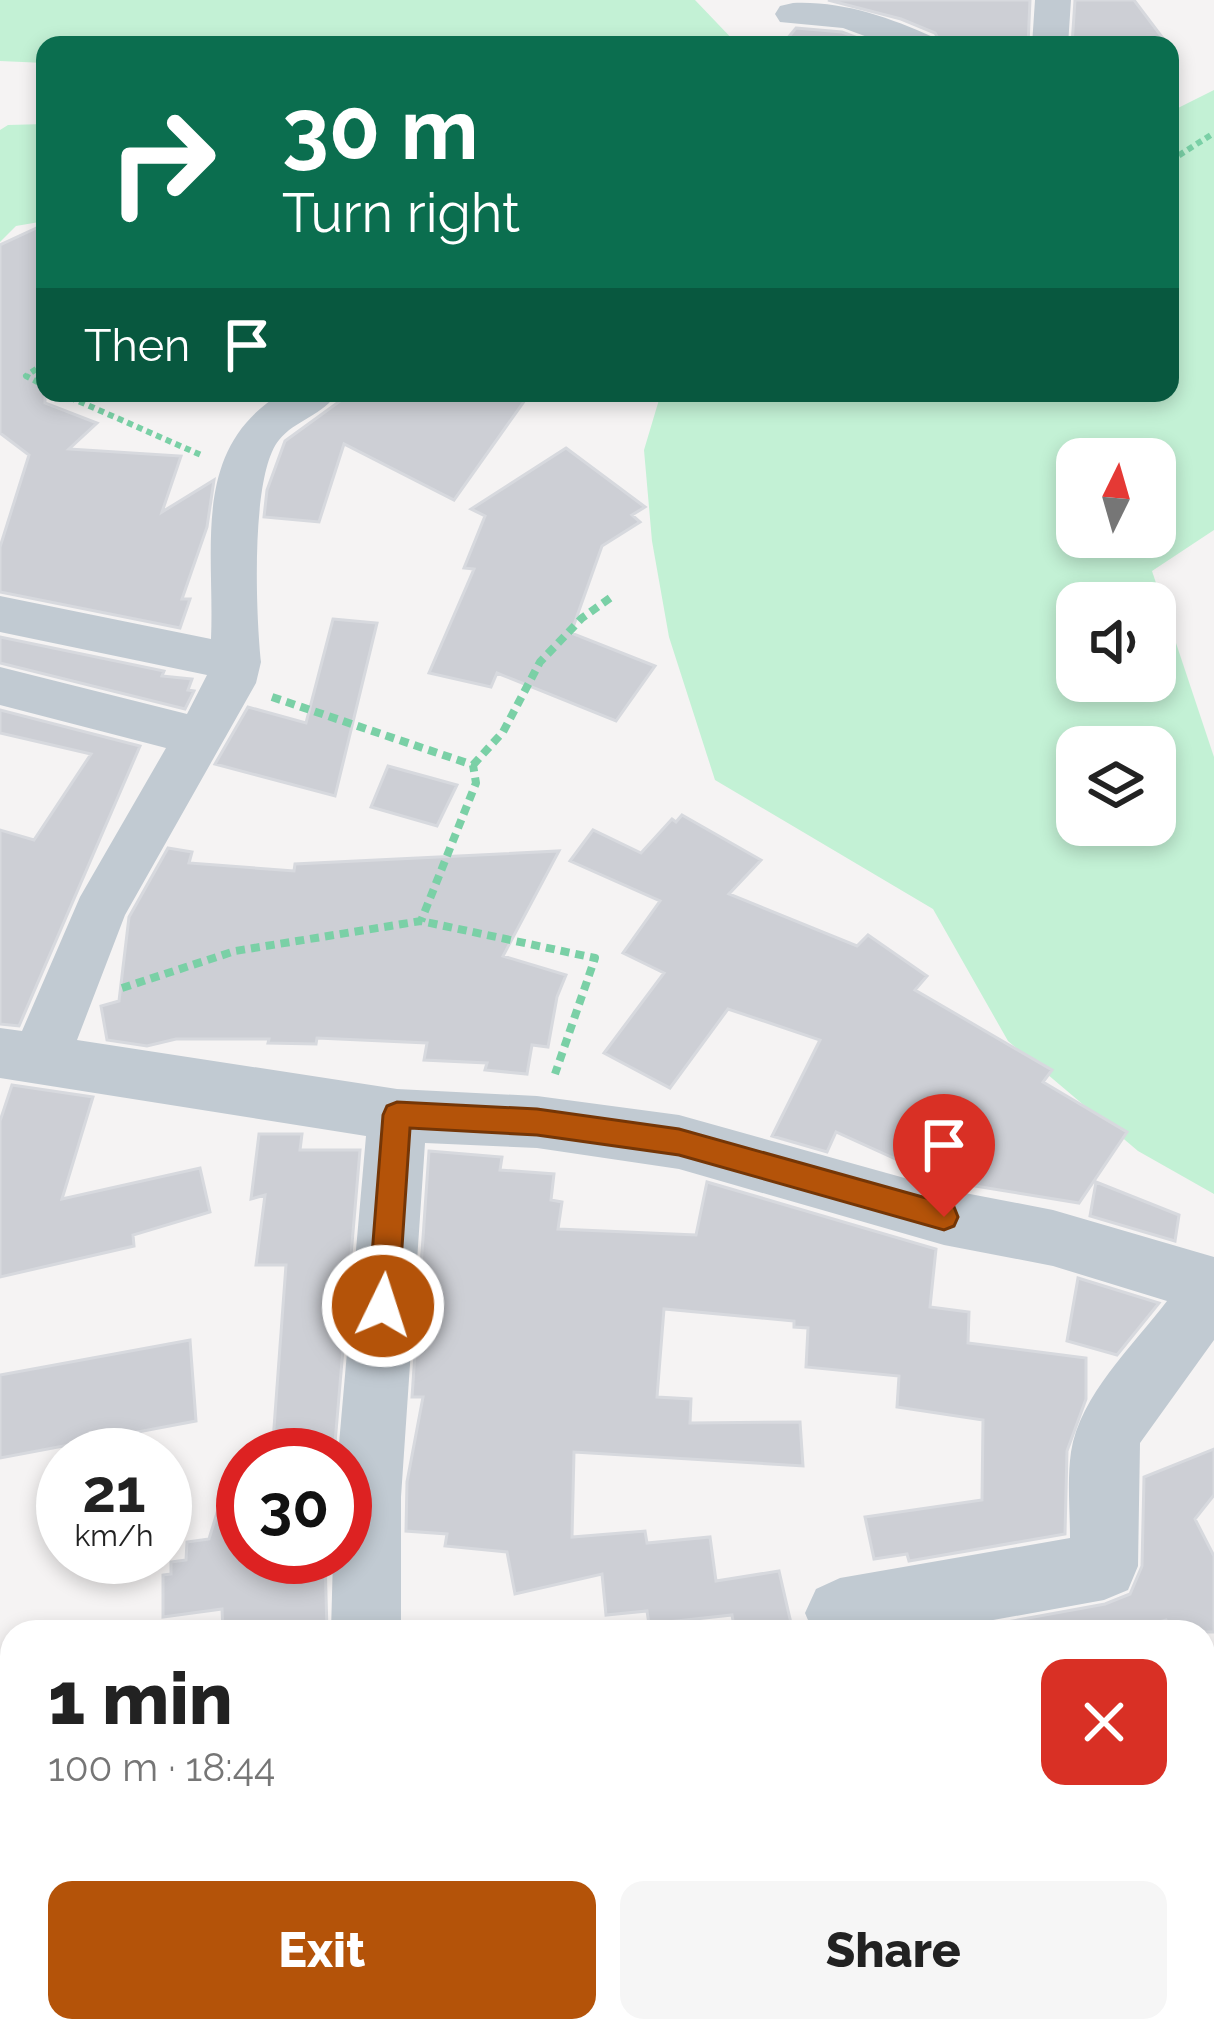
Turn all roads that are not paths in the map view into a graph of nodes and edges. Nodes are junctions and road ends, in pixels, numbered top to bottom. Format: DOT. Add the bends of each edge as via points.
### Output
graph roads {
  1 [pos="1053,0"];
  2 [pos="793,14"];
  3 [pos="899,36"];
  4 [pos="1051,36"];
  5 [pos="302,402"];
  6 [pos="0,614"];
  7 [pos="233,672"];
  8 [pos="0,686"];
  9 [pos="200,737"];
  10 [pos="20,1046"];
  11 [pos="397,1115"];
  12 [pos="1214,1288"];
  13 [pos="841,1613"];
  14 [pos="367,1620"];
  1 -- 4 [label="street"];
  2 -- 3 [label="street" via="865,21"];
  5 -- 7 [label="street" via="263,428 242,470"];
  6 -- 7 [label="street"];
  7 -- 9 [label="street"];
  8 -- 9 [label="street"];
  9 -- 10 [label="street"];
  10 -- 11 [label="street"];
  11 -- 12 [label="street" via="537,1122 679,1142"];
  11 -- 14 [label="street" via="368,1497"];
  12 -- 13 [label="street" via="1109,1429 1104,1566"];
}
